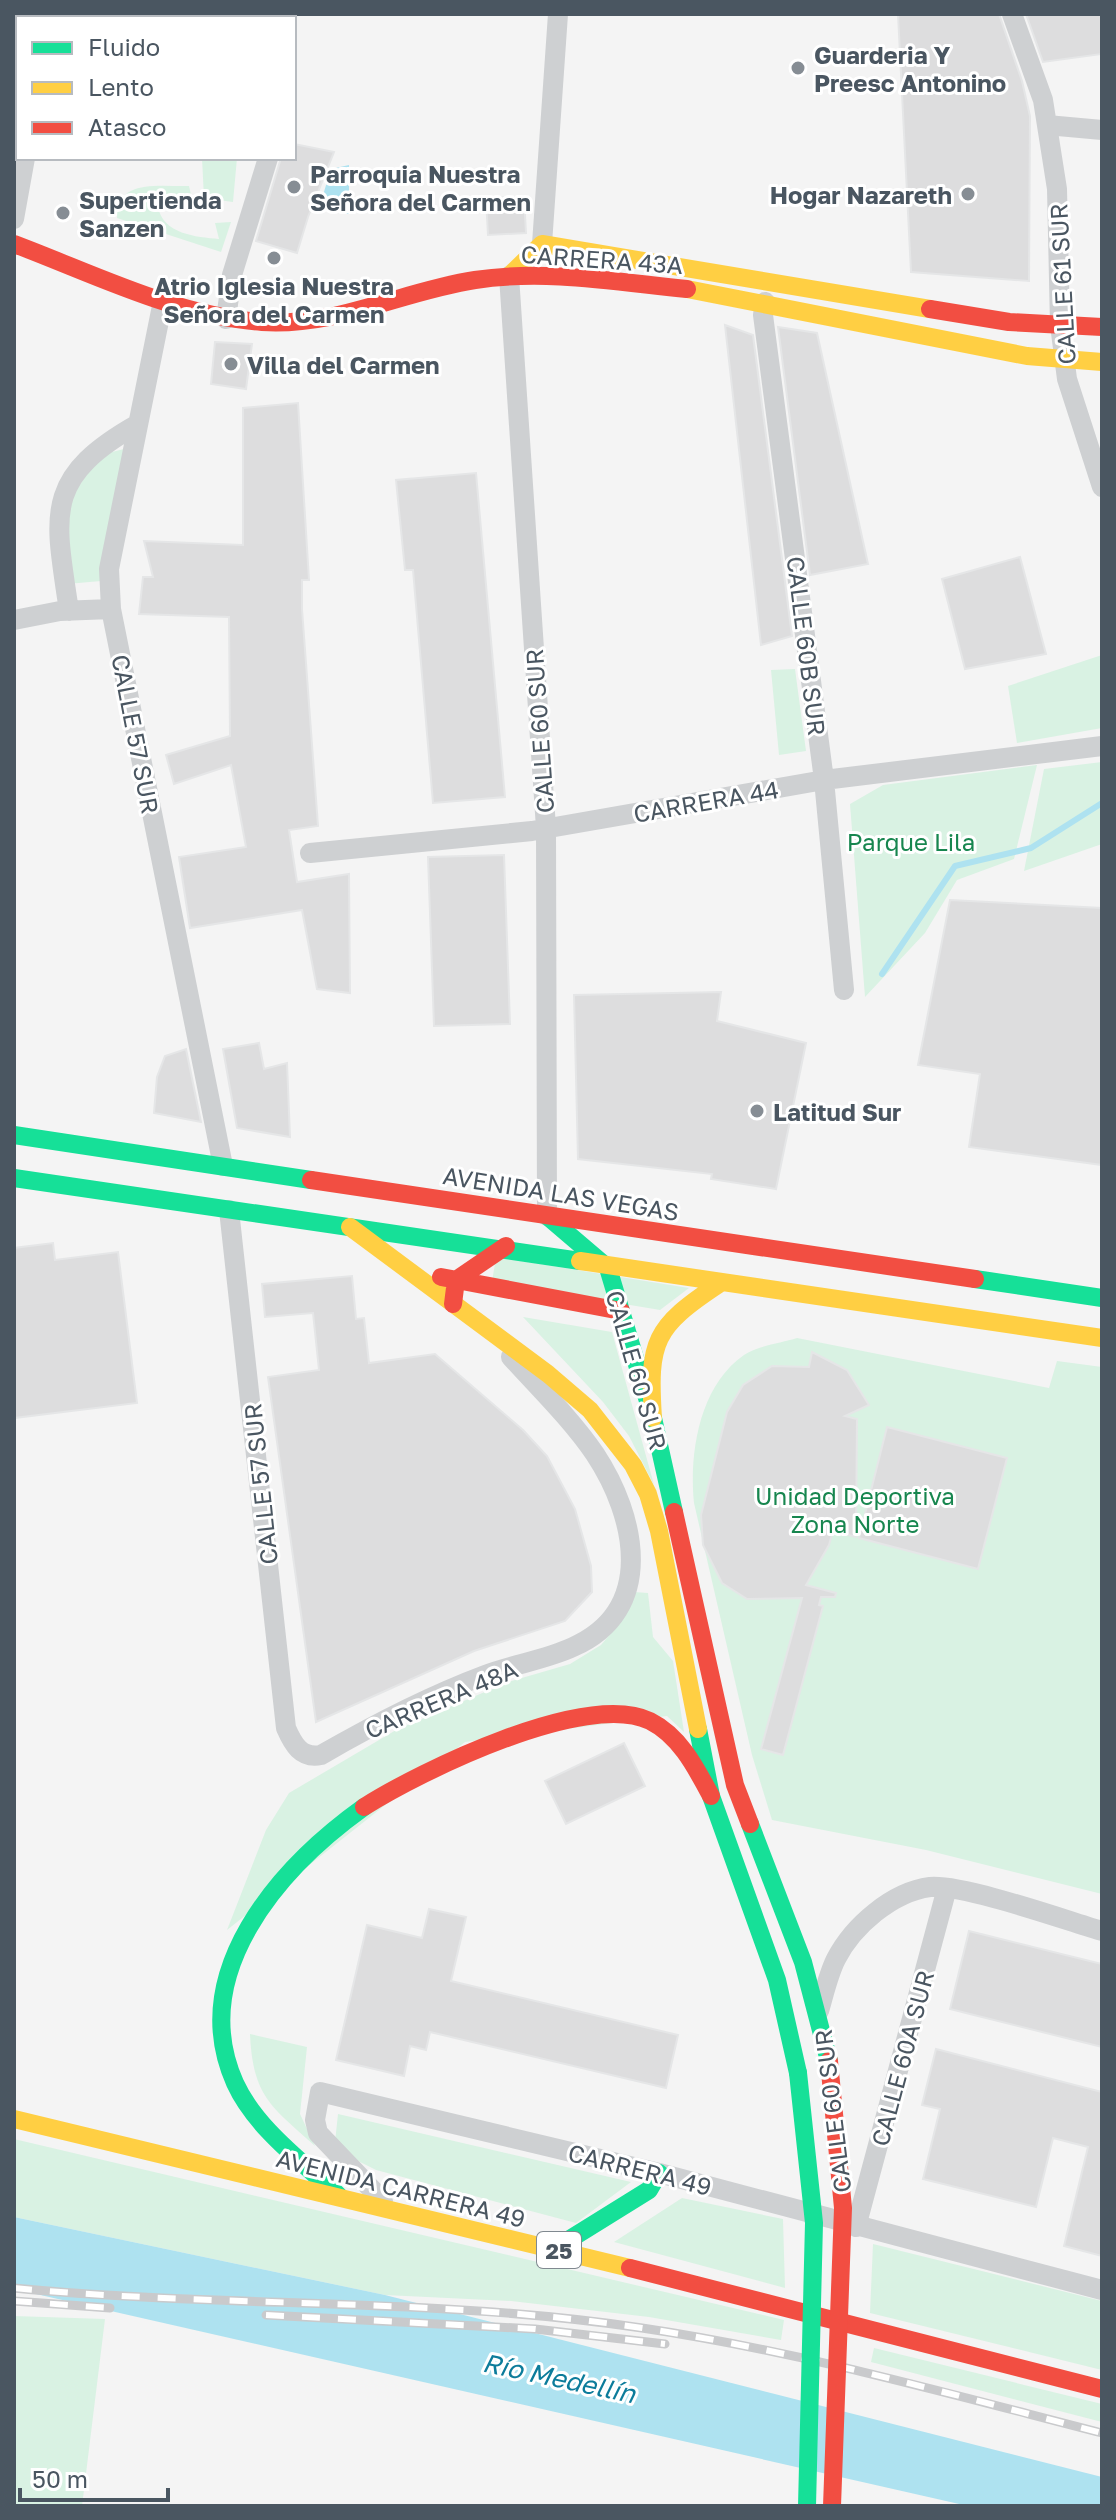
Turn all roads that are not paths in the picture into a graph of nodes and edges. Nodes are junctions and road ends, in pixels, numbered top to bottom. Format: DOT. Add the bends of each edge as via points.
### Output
graph roads {
  1 [pos="558,14"];
  2 [pos="1012,14"];
  3 [pos="1047,125"];
  4 [pos="1102,130"];
  5 [pos="25,160"];
  6 [pos="267,160"];
  7 [pos="14,219"];
  8 [pos="14,244"];
  9 [pos="542,244"];
  10 [pos="509,276"];
  11 [pos="163,301"];
  12 [pos="765,302"];
  13 [pos="226,319"];
  14 [pos="1060,325"];
  15 [pos="1102,327"];
  16 [pos="1064,360"];
  17 [pos="1102,362"];
  18 [pos="138,424"];
  19 [pos="1102,487"];
  20 [pos="111,609"];
  21 [pos="69,611"];
  22 [pos="14,620"];
  23 [pos="1102,746"];
  24 [pos="824,780"];
  25 [pos="546,828"];
  26 [pos="310,853"];
  27 [pos="844,990"];
  28 [pos="14,1135"];
  29 [pos="223,1166"];
  30 [pos="14,1178"];
  31 [pos="229,1210"];
  32 [pos="547,1216"];
  33 [pos="350,1227"];
  34 [pos="499,1251"];
  35 [pos="792,1252"];
  36 [pos="608,1268"];
  37 [pos="409,1271"];
  38 [pos="654,1274"];
  39 [pos="456,1280"];
  40 [pos="719,1284"];
  41 [pos="1102,1298"];
  42 [pos="453,1304"];
  43 [pos="621,1311"];
  44 [pos="488,1330"];
  45 [pos="1102,1338"];
  46 [pos="653,1418"];
  47 [pos="618,1609"];
  48 [pos="302,1753"];
  49 [pos="711,1796"];
  50 [pos="947,1888"];
  51 [pos="1102,1931"];
  52 [pos="819,2011"];
  53 [pos="14,2119"];
  54 [pos="659,2173"];
  55 [pos="341,2197"];
  56 [pos="391,2210"];
  57 [pos="856,2227"];
  58 [pos="554,2249"];
  59 [pos="1102,2290"];
  60 [pos="1102,2389"];
  61 [pos="807,2506"];
  62 [pos="832,2506"];
  1 -- 9 [label="street"];
  2 -- 3 [label="street, CALLE 61 SUR" via="1030,57"];
  3 -- 4 [label="street"];
  3 -- 14 [label="street, CALLE 61 SUR" via="1057,189"];
  5 -- 7 [label="street"];
  6 -- 13 [label="street" via="230,281"];
  8 -- 11 [label="main road, CARRERA 43A"];
  9 -- 10 [label="main road"];
  9 -- 14 [label="main road, CARRERA 43A" via="995,320"];
  10 -- 12 [label="main road, CARRERA 43A" via="695,290"];
  10 -- 13 [label="main road, CARRERA 43A" via="307,323"];
  10 -- 25 [label="street, CALLE 60 SUR"];
  11 -- 13 [label="main road, CARRERA 43A"];
  11 -- 18 [label="street, CALLE 57 SUR"];
  12 -- 16 [label="main road, CARRERA 43A"];
  12 -- 24 [label="street, CALLE 60B SUR"];
  14 -- 15 [label="main road, CARRERA 43A"];
  14 -- 16 [label="street, CALLE 61 SUR"];
  16 -- 17 [label="main road, CARRERA 43A"];
  16 -- 19 [label="street, CALLE 61 SUR"];
  18 -- 20 [label="street, CALLE 57 SUR" via="109,569"];
  18 -- 21 [label="street" via="97,449 60,502 57,527"];
  20 -- 21 [label="street"];
  20 -- 29 [label="street, CALLE 57 SUR"];
  21 -- 22 [label="street"];
  23 -- 24 [label="street, CARRERA 44"];
  24 -- 25 [label="street, CARRERA 44"];
  24 -- 27 [label="street, CALLE 60B SUR"];
  25 -- 26 [label="street, CARRERA 44"];
  25 -- 32 [label="street, CALLE 60 SUR"];
  28 -- 29 [label="main road, AVENIDA LAS VEGAS"];
  29 -- 32 [label="main road, AVENIDA LAS VEGAS"];
  30 -- 31 [label="main road"];
  31 -- 33 [label="main road"];
  31 -- 48 [label="street, CALLE 57 SUR" via="286,1728"];
  32 -- 34 [label="main road"];
  32 -- 35 [label="main road, AVENIDA LAS VEGAS"];
  32 -- 36 [label="main road, CALLE 60 SUR"];
  33 -- 34 [label="main road"];
  33 -- 37 [label="main road, CALLE 60 SUR"];
  34 -- 36 [label="main road"];
  34 -- 39 [label="main road"];
  35 -- 38 [label="main road" via="720,1257 660,1252"];
  35 -- 41 [label="main road, AVENIDA LAS VEGAS"];
  36 -- 38 [label="main road"];
  36 -- 43 [label="main road, CALLE 60 SUR"];
  37 -- 39 [label="main road"];
  37 -- 42 [label="main road, CALLE 60 SUR"];
  38 -- 40 [label="main road"];
  39 -- 42 [label="main road"];
  39 -- 43 [label="main road"];
  40 -- 45 [label="main road"];
  40 -- 46 [label="main road" via="672,1318 657,1340 649,1367"];
  42 -- 44 [label="main road, CALLE 60 SUR"];
  43 -- 46 [label="main road, CALLE 60 SUR"];
  44 -- 47 [label="street, CALLE 60 SUR" via="593,1452 614,1487 633,1571"];
  44 -- 49 [label="main road, CALLE 60 SUR" via="590,1410 626,1454 648,1494"];
  46 -- 52 [label="main road, CALLE 60 SUR" via="735,1785"];
  47 -- 48 [label="street, CARRERA 48A" via="574,1647 486,1674 321,1755"];
  49 -- 55 [label="main road" via="668,1730 637,1714 585,1714 400,1785 341,1823 282,1881 237,1950 219,2001 219,2030 235,2083 251,2109"];
  49 -- 61 [label="main road, CALLE 60 SUR, bridge" via="777,1980 798,2073 814,2223"];
  50 -- 51 [label="street"];
  50 -- 52 [label="street" via="919,1890 871,1916 835,1960"];
  50 -- 57 [label="street, CALLE 60A SUR"];
  52 -- 62 [label="main road, CALLE 60 SUR, bridge" via="843,2208"];
  53 -- 55 [label="main road, AVENIDA CARRERA 49 / 25"];
  54 -- 56 [label="street, CARRERA 49" via="320,2092 318,2133"];
  54 -- 57 [label="street, CARRERA 49"];
  54 -- 58 [label="main road" via="649,2190"];
  55 -- 56 [label="main road, AVENIDA CARRERA 49 / 25"];
  56 -- 58 [label="main road, AVENIDA CARRERA 49 / 25"];
  57 -- 59 [label="street, CARRERA 49"];
  58 -- 60 [label="main road, AVENIDA CARRERA 49 / 25"];
}
